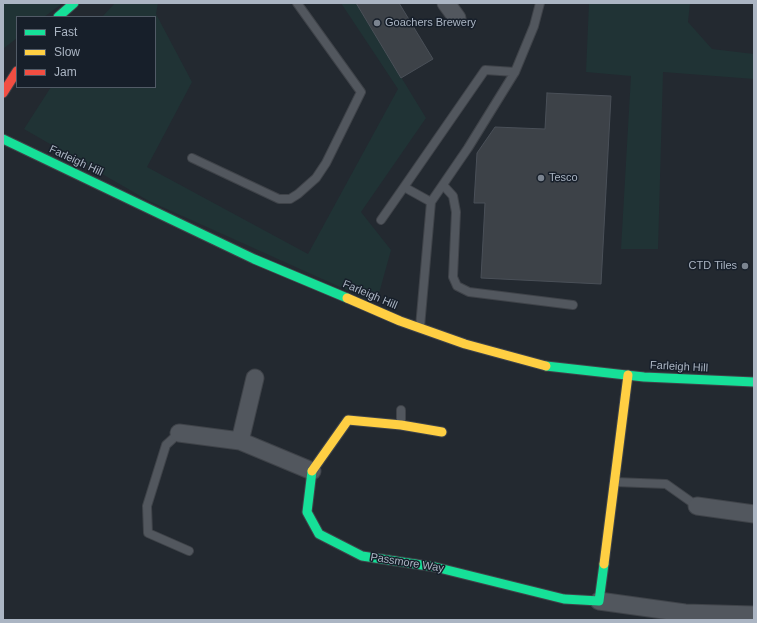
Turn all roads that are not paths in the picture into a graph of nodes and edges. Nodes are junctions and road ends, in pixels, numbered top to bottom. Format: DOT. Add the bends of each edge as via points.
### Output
graph roads {
  1 [pos="74,3"];
  2 [pos="297,3"];
  3 [pos="446,3"];
  4 [pos="540,3"];
  5 [pos="59,16"];
  6 [pos="457,18"];
  7 [pos="514,72"];
  8 [pos="16,73"];
  9 [pos="3,93"];
  10 [pos="3,139"];
  11 [pos="192,158"];
  12 [pos="443,185"];
  13 [pos="404,186"];
  14 [pos="431,202"];
  15 [pos="381,220"];
  16 [pos="573,305"];
  17 [pos="420,328"];
  18 [pos="628,375"];
  19 [pos="255,378"];
  20 [pos="754,382"];
  21 [pos="401,410"];
  22 [pos="401,426"];
  23 [pos="442,432"];
  24 [pos="178,433"];
  25 [pos="240,441"];
  26 [pos="312,471"];
  27 [pos="614,482"];
  28 [pos="697,506"];
  29 [pos="747,513"];
  30 [pos="189,551"];
  31 [pos="599,602"];
  32 [pos="754,615"];
  1 -- 5 [label="street"];
  2 -- 11 [label="lane" via="361,92 326,163 302,191 284,200"];
  3 -- 6 [label="street"];
  4 -- 7 [label="lane" via="534,26"];
  7 -- 12 [label="lane"];
  7 -- 13 [label="lane" via="486,70"];
  8 -- 9 [label="street"];
  10 -- 17 [label="street, Farleigh Hill" via="254,259"];
  12 -- 14 [label="lane"];
  12 -- 16 [label="lane" via="453,196 456,212 453,277 457,286 469,292"];
  13 -- 14 [label="lane"];
  13 -- 15 [label="lane"];
  14 -- 17 [label="lane"];
  17 -- 18 [label="street, Farleigh Hill" via="465,344 543,366"];
  18 -- 20 [label="street, Farleigh Hill"];
  18 -- 27 [label="street"];
  19 -- 25 [label="street"];
  21 -- 22 [label="lane"];
  22 -- 23 [label="street, Passmore Way"];
  22 -- 26 [label="street, Passmore Way" via="348,420"];
  24 -- 25 [label="street"];
  24 -- 30 [label="lane" via="166,445 147,506 148,533"];
  25 -- 26 [label="street"];
  26 -- 31 [label="street, Passmore Way" via="308,512 319,534 362,556 436,567 564,599"];
  27 -- 28 [label="lane" via="666,484"];
  27 -- 31 [label="street"];
  28 -- 29 [label="street"];
  31 -- 32 [label="street, Passmore Way" via="685,613"];
}
